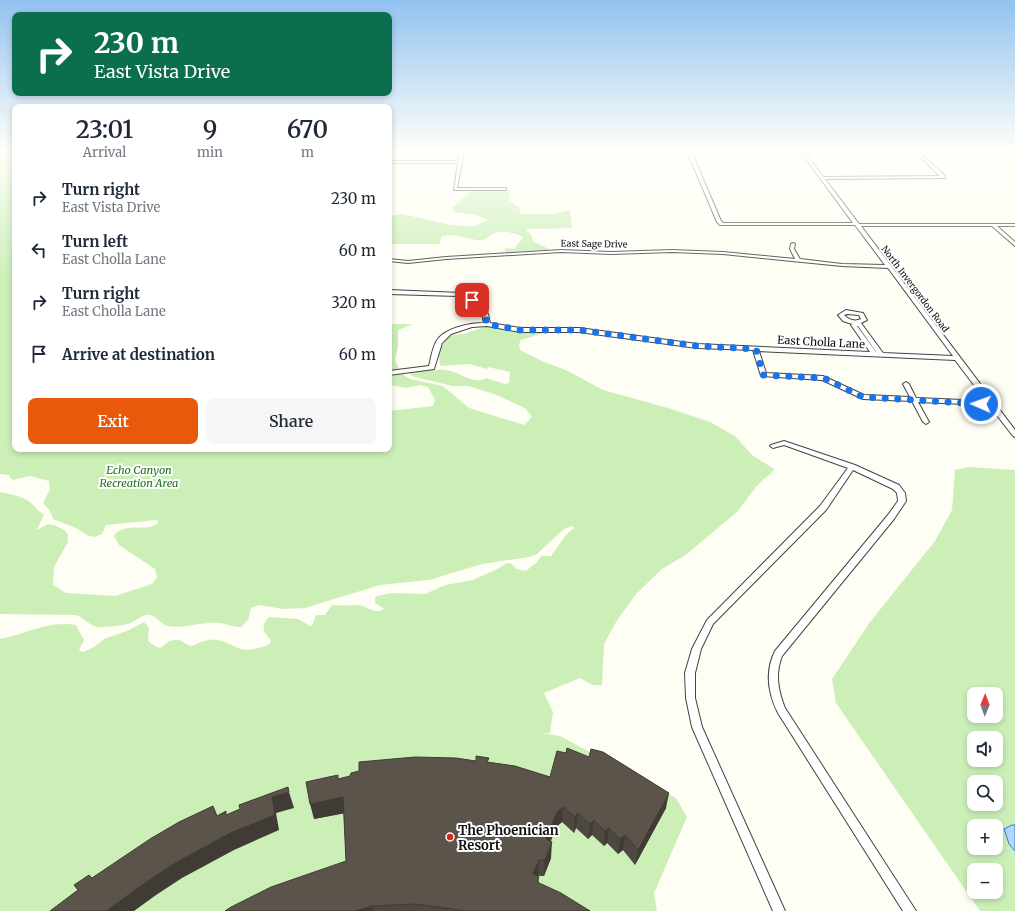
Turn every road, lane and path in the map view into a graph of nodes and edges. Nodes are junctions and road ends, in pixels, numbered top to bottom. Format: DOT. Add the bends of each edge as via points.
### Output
graph roads {
  1 [pos="707,194"];
  2 [pos="834,194"];
  3 [pos="857,225"];
  4 [pos="993,225"];
  5 [pos="1015,225"];
  6 [pos="793,244"];
  7 [pos="1015,245"];
  8 [pos="392,260"];
  9 [pos="799,261"];
  10 [pos="888,267"];
  11 [pos="392,292"];
  12 [pos="487,324"];
  13 [pos="756,349"];
  14 [pos="875,354"];
  15 [pos="882,355"];
  16 [pos="957,358"];
  17 [pos="392,373"];
  18 [pos="906,384"];
  19 [pos="914,400"];
  20 [pos="990,403"];
  21 [pos="926,422"];
  22 [pos="1015,435"];
  23 [pos="773,446"];
  24 [pos="852,468"];
  25 [pos="779,911"];
  26 [pos="910,911"];
  1 -- 3 [label="street" via="722,224"];
  2 -- 3 [label="street, North Invergordon Road"];
  3 -- 4 [label="street"];
  3 -- 10 [label="street, North Invergordon Road"];
  4 -- 5 [label="street"];
  4 -- 7 [label="street"];
  6 -- 9 [label="street" via="792,249"];
  8 -- 9 [label="street, East Sage Drive" via="408,262 561,251 715,252"];
  9 -- 10 [label="street, East Sage Drive"];
  10 -- 16 [label="street, North Invergordon Road"];
  11 -- 12 [label="street" via="459,294 472,300 485,314"];
  12 -- 13 [label="street, East Cholla Lane" via="520,330 579,330 698,346"];
  12 -- 17 [label="street, East Cholla Lane" via="467,326 449,333 439,342 432,368"];
  13 -- 14 [label="street, East Cholla Lane"];
  13 -- 19 [label="street" via="763,375 824,378 863,397"];
  14 -- 15 [label="street, East Cholla Lane"];
  14 -- 15 [label="street" via="854,325 856,322"];
  15 -- 16 [label="street, East Cholla Lane"];
  16 -- 20 [label="street, North Invergordon Road"];
  18 -- 19 [label="street"];
  19 -- 20 [label="street"];
  19 -- 21 [label="street"];
  20 -- 22 [label="street, North Invergordon Road"];
  23 -- 24 [label="street" via="784,443"];
  24 -- 25 [label="street" via="823,508 710,622 698,642 688,681 689,698 697,727"];
  24 -- 26 [label="street" via="896,487 901,493 902,501 778,654 773,664 772,679 781,710"];
}
